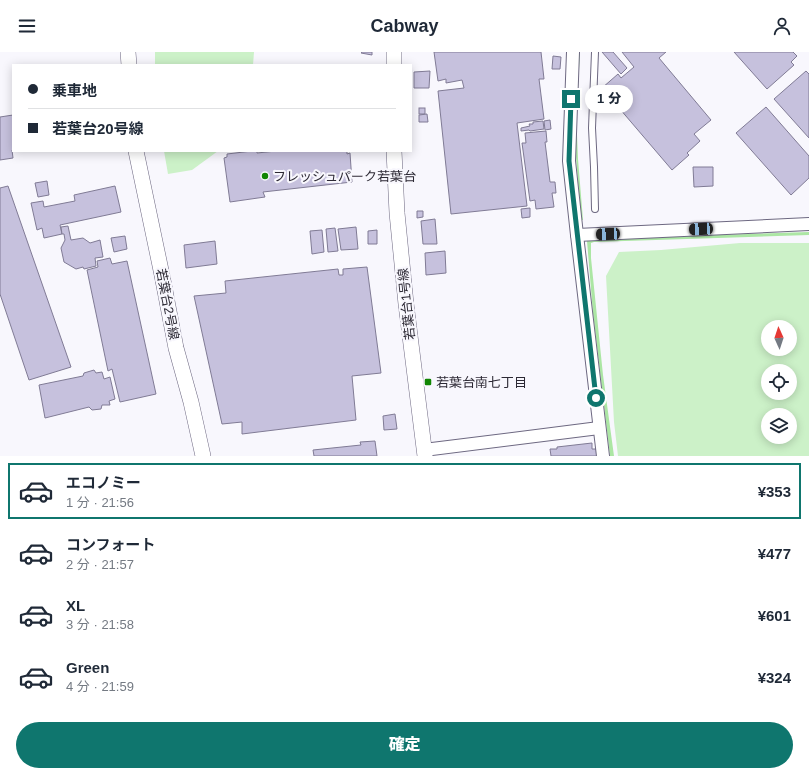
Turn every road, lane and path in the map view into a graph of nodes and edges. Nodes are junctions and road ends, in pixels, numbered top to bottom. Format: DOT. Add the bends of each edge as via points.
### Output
graph roads {
  1 [pos="128,52"];
  2 [pos="394,52"];
  3 [pos="573,52"];
  4 [pos="595,52"];
  5 [pos="129,64"];
  6 [pos="394,64"];
  7 [pos="136,152"];
  8 [pos="394,152"];
  9 [pos="595,209"];
  10 [pos="809,224"];
  11 [pos="577,235"];
  12 [pos="599,428"];
  13 [pos="424,453"];
  14 [pos="204,456"];
  15 [pos="603,456"];
  1 -- 5 [label="street"];
  2 -- 6 [label="street"];
  3 -- 11 [label="street" via="569,161"];
  4 -- 9 [label="lane" via="592,128"];
  7 -- 14 [label="street, 若葉台2号線" via="176,348"];
  8 -- 13 [label="street, 若葉台1号線" via="405,297"];
  10 -- 11 [label="street"];
  11 -- 12 [label="street"];
  12 -- 13 [label="street"];
  12 -- 15 [label="street"];
}
